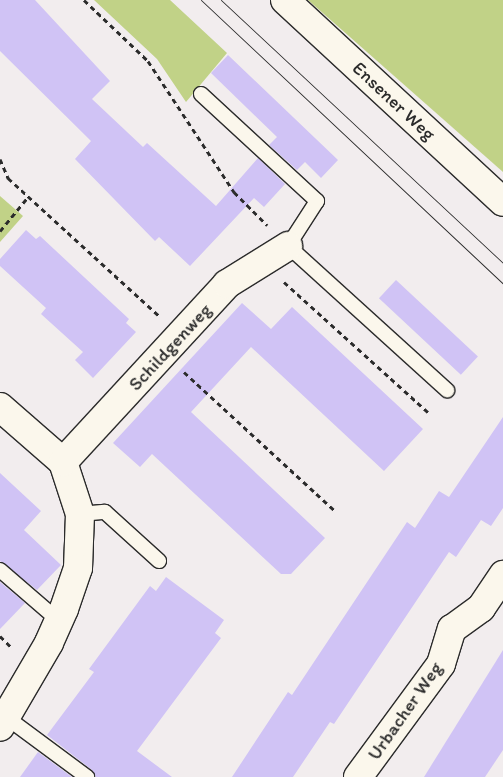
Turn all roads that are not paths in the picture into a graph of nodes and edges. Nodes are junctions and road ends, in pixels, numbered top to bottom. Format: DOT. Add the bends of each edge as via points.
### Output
graph roads {
  1 [pos="285,0"];
  2 [pos="201,94"];
  3 [pos="503,202"];
  4 [pos="288,246"];
  5 [pos="447,390"];
  6 [pos="0,407"];
  7 [pos="63,462"];
  8 [pos="80,514"];
  9 [pos="160,561"];
  10 [pos="0,570"];
  11 [pos="503,575"];
  12 [pos="59,621"];
  13 [pos="3,722"];
  14 [pos="87,777"];
  15 [pos="358,777"];
  1 -- 3 [label="street, Ensener Weg"];
  2 -- 4 [label="lane" via="317,201"];
  4 -- 5 [label="lane"];
  4 -- 7 [label="street, Schildgenweg" via="228,284"];
  6 -- 7 [label="street"];
  7 -- 8 [label="street"];
  8 -- 9 [label="lane" via="105,512"];
  8 -- 12 [label="street" via="78,568"];
  10 -- 12 [label="lane"];
  11 -- 15 [label="street, Urbacher Weg" via="481,608 452,629 441,664"];
  12 -- 13 [label="street"];
  13 -- 14 [label="lane"];
}
